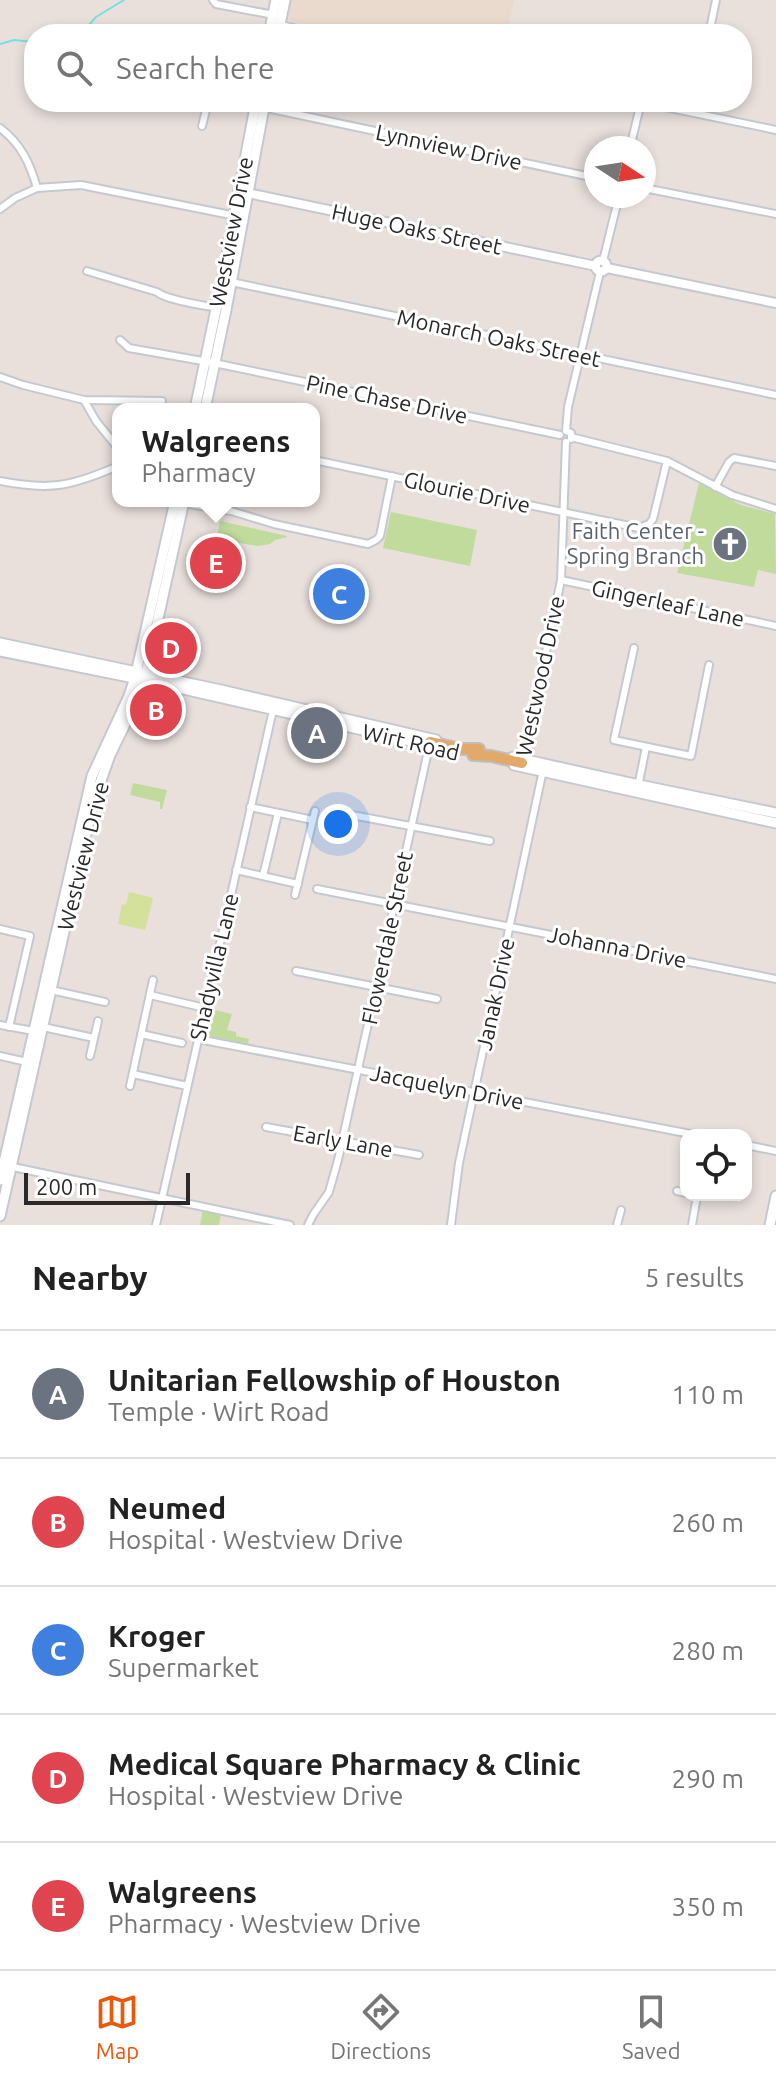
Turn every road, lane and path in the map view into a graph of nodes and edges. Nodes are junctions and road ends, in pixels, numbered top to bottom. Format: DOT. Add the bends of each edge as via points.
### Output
graph roads {
  1 [pos="213,0"];
  2 [pos="276,0"];
  3 [pos="285,0"];
  4 [pos="716,0"];
  5 [pos="273,24"];
  6 [pos="276,24"];
  7 [pos="276,24"];
  8 [pos="711,24"];
  9 [pos="206,112"];
  10 [pos="258,112"];
  11 [pos="296,112"];
  12 [pos="639,112"];
  13 [pos="688,112"];
  14 [pos="693,113"];
  15 [pos="202,126"];
  16 [pos="0,128"];
  17 [pos="776,130"];
  18 [pos="633,136"];
  19 [pos="584,175"];
  20 [pos="37,188"];
  21 [pos="656,190"];
  22 [pos="243,192"];
  23 [pos="616,208"];
  24 [pos="0,209"];
  25 [pos="776,214"];
  26 [pos="238,217"];
  27 [pos="601,267"];
  28 [pos="87,271"];
  29 [pos="226,282"];
  30 [pos="776,303"];
  31 [pos="221,309"];
  32 [pos="120,340"];
  33 [pos="579,355"];
  34 [pos="210,363"];
  35 [pos="0,377"];
  36 [pos="776,395"];
  37 [pos="84,400"];
  38 [pos="162,401"];
  39 [pos="197,403"];
  40 [pos="206,403"];
  41 [pos="566,436"];
  42 [pos="112,441"];
  43 [pos="320,461"];
  44 [pos="667,461"];
  45 [pos="776,466"];
  46 [pos="112,468"];
  47 [pos="392,476"];
  48 [pos="0,481"];
  49 [pos="715,487"];
  50 [pos="178,507"];
  51 [pos="208,507"];
  52 [pos="776,509"];
  53 [pos="564,512"];
  54 [pos="561,580"];
  55 [pos="776,626"];
  56 [pos="0,643"];
  57 [pos="634,648"];
  58 [pos="0,651"];
  59 [pos="709,665"];
  60 [pos="141,676"];
  61 [pos="273,710"];
  62 [pos="430,742"];
  63 [pos="646,747"];
  64 [pos="522,763"];
  65 [pos="544,768"];
  66 [pos="638,789"];
  67 [pos="250,807"];
  68 [pos="315,811"];
  69 [pos="743,811"];
  70 [pos="336,812"];
  71 [pos="278,813"];
  72 [pos="776,813"];
  73 [pos="313,820"];
  74 [pos="776,823"];
  75 [pos="411,826"];
  76 [pos="490,841"];
  77 [pos="236,870"];
  78 [pos="263,876"];
  79 [pos="298,884"];
  80 [pos="317,889"];
  81 [pos="295,895"];
  82 [pos="394,904"];
  83 [pos="509,927"];
  84 [pos="0,929"];
  85 [pos="296,971"];
  86 [pos="50,975"];
  87 [pos="776,979"];
  88 [pos="153,980"];
  89 [pos="375,988"];
  90 [pos="51,990"];
  91 [pos="150,995"];
  92 [pos="437,999"];
  93 [pos="105,1002"];
  94 [pos="205,1008"];
  95 [pos="98,1021"];
  96 [pos="0,1025"];
  97 [pos="9,1027"];
  98 [pos="38,1029"];
  99 [pos="141,1034"];
  100 [pos="94,1038"];
  101 [pos="198,1039"];
  102 [pos="182,1043"];
  103 [pos="0,1056"];
  104 [pos="90,1056"];
  105 [pos="27,1062"];
  106 [pos="358,1070"];
  107 [pos="133,1074"];
  108 [pos="28,1075"];
  109 [pos="130,1086"];
  110 [pos="187,1086"];
  111 [pos="475,1092"];
  112 [pos="266,1127"];
  113 [pos="680,1132"];
  114 [pos="343,1141"];
  115 [pos="752,1146"];
  116 [pos="776,1151"];
  117 [pos="419,1155"];
  118 [pos="5,1166"];
  119 [pos="0,1180"];
  120 [pos="677,1191"];
  121 [pos="680,1192"];
  122 [pos="776,1196"];
  123 [pos="162,1198"];
  124 [pos="697,1201"];
  125 [pos="621,1210"];
  126 [pos="0,1216"];
  127 [pos="156,1225"];
  128 [pos="290,1225"];
  129 [pos="308,1225"];
  130 [pos="451,1225"];
  131 [pos="617,1225"];
  132 [pos="692,1225"];
  133 [pos="770,1225"];
  1 -- 5 [label="street"];
  2 -- 6 [label="main road"];
  3 -- 7 [label="main road"];
  4 -- 8 [label="street"];
  9 -- 15 [label="street"];
  10 -- 22 [label="main road, Westview Drive"];
  11 -- 19 [label="street, Lynnview Drive"];
  12 -- 18 [label="street"];
  13 -- 14 [label="street"];
  14 -- 17 [label="street"];
  16 -- 20 [label="street" via="27,158"];
  20 -- 24 [label="street"];
  20 -- 26 [label="street" via="81,185"];
  21 -- 25 [label="street"];
  22 -- 26 [label="main road, Westview Drive"];
  22 -- 27 [label="street, Huge Oaks Street"];
  23 -- 27 [label="street, Westwood Drive"];
  26 -- 29 [label="main road, Westview Drive"];
  27 -- 30 [label="street, Huge Oaks Street"];
  27 -- 33 [label="street, Westwood Drive"];
  28 -- 31 [label="street" via="163,298"];
  29 -- 31 [label="main road, Westview Drive"];
  29 -- 33 [label="street, Monarch Oaks Street"];
  31 -- 34 [label="main road, Westview Drive"];
  32 -- 34 [label="street, Pine Chase Drive" via="129,348"];
  33 -- 36 [label="street, Monarch Oaks Street"];
  33 -- 41 [label="street, Westwood Drive"];
  34 -- 39 [label="main road, Westview Drive"];
  34 -- 40 [label="main road, Westview Drive"];
  34 -- 41 [label="street, Pine Chase Drive"];
  35 -- 37 [label="street"];
  37 -- 38 [label="street"];
  37 -- 42 [label="street"];
  41 -- 44 [label="street, Pine Chase Drive"];
  41 -- 53 [label="street, Westwood Drive"];
  43 -- 47 [label="street, Glourie Drive"];
  44 -- 49 [label="street, Pine Chase Drive"];
  44 -- 53 [label="street, Glourie Drive" via="653,519 644,527"];
  45 -- 49 [label="street" via="734,458"];
  46 -- 48 [label="street" via="70,484 41,487"];
  47 -- 51 [label="street" via="380,536 368,544"];
  47 -- 53 [label="street, Glourie Drive"];
  49 -- 52 [label="street, Pine Chase Drive"];
  50 -- 60 [label="main road, Westview Drive"];
  53 -- 54 [label="street, Westwood Drive"];
  54 -- 55 [label="street, Gingerleaf Lane"];
  54 -- 64 [label="street, Westwood Drive"];
  56 -- 60 [label="main road, Wirt Road"];
  57 -- 63 [label="street" via="614,740"];
  58 -- 60 [label="main road, Wirt Road"];
  59 -- 63 [label="street" via="691,756"];
  60 -- 61 [label="main road, Wirt Road"];
  60 -- 62 [label="main road, Wirt Road"];
  60 -- 86 [label="main road, Westview Drive" via="132,710 96,777"];
  61 -- 62 [label="main road, Wirt Road"];
  61 -- 67 [label="street, Shadyvilla Lane"];
  62 -- 64 [label="main road"];
  62 -- 75 [label="street, Flowerdale Street"];
  63 -- 66 [label="street"];
  64 -- 65 [label="main road"];
  65 -- 66 [label="main road"];
  65 -- 83 [label="street, Janak Drive"];
  66 -- 69 [label="main road"];
  67 -- 71 [label="street"];
  67 -- 77 [label="street, Shadyvilla Lane"];
  68 -- 73 [label="street"];
  69 -- 72 [label="main road"];
  69 -- 74 [label="main road"];
  70 -- 75 [label="street"];
  71 -- 73 [label="street"];
  71 -- 78 [label="street"];
  73 -- 79 [label="street"];
  75 -- 76 [label="street"];
  75 -- 82 [label="street, Flowerdale Street"];
  77 -- 78 [label="street"];
  77 -- 94 [label="street, Shadyvilla Lane"];
  78 -- 79 [label="street"];
  79 -- 81 [label="street"];
  80 -- 82 [label="street, Johanna Drive"];
  82 -- 83 [label="street, Johanna Drive"];
  82 -- 89 [label="street, Flowerdale Street"];
  83 -- 87 [label="street, Johanna Drive"];
  83 -- 111 [label="street, Janak Drive"];
  84 -- 97 [label="street" via="30,936"];
  85 -- 89 [label="street"];
  86 -- 90 [label="main road, Westview Drive"];
  86 -- 98 [label="main road, Westview Drive"];
  88 -- 91 [label="street"];
  89 -- 92 [label="street"];
  89 -- 106 [label="street, Flowerdale Street"];
  90 -- 93 [label="street"];
  90 -- 98 [label="main road, Westview Drive"];
  91 -- 94 [label="street"];
  91 -- 99 [label="street"];
  94 -- 101 [label="street, Shadyvilla Lane"];
  95 -- 100 [label="street"];
  96 -- 97 [label="street"];
  97 -- 98 [label="street"];
  98 -- 100 [label="street"];
  98 -- 105 [label="main road, Westview Drive"];
  98 -- 108 [label="main road, Westview Drive"];
  99 -- 102 [label="street"];
  99 -- 107 [label="street"];
  100 -- 104 [label="street"];
  101 -- 106 [label="street, Jacquelyn Drive"];
  101 -- 110 [label="street, Shadyvilla Lane"];
  103 -- 105 [label="street"];
  105 -- 108 [label="main road, Westview Drive"];
  106 -- 111 [label="street, Jacquelyn Drive"];
  106 -- 114 [label="street, Flowerdale Street"];
  107 -- 109 [label="street"];
  107 -- 110 [label="street"];
  108 -- 118 [label="main road, Westview Drive"];
  110 -- 123 [label="street, Shadyvilla Lane"];
  111 -- 113 [label="street, Jacquelyn Drive"];
  111 -- 130 [label="street, Janak Drive"];
  112 -- 114 [label="street, Early Lane"];
  114 -- 117 [label="street, Early Lane"];
  114 -- 129 [label="street, Flowerdale Street" via="329,1192"];
  115 -- 116 [label="street"];
  118 -- 119 [label="main road, Westview Drive"];
  118 -- 123 [label="street"];
  118 -- 126 [label="main road, Westview Drive"];
  120 -- 121 [label="street"];
  122 -- 133 [label="main road"];
  123 -- 127 [label="street, Shadyvilla Lane"];
  123 -- 128 [label="street"];
  124 -- 132 [label="street"];
  125 -- 131 [label="street"];
}
